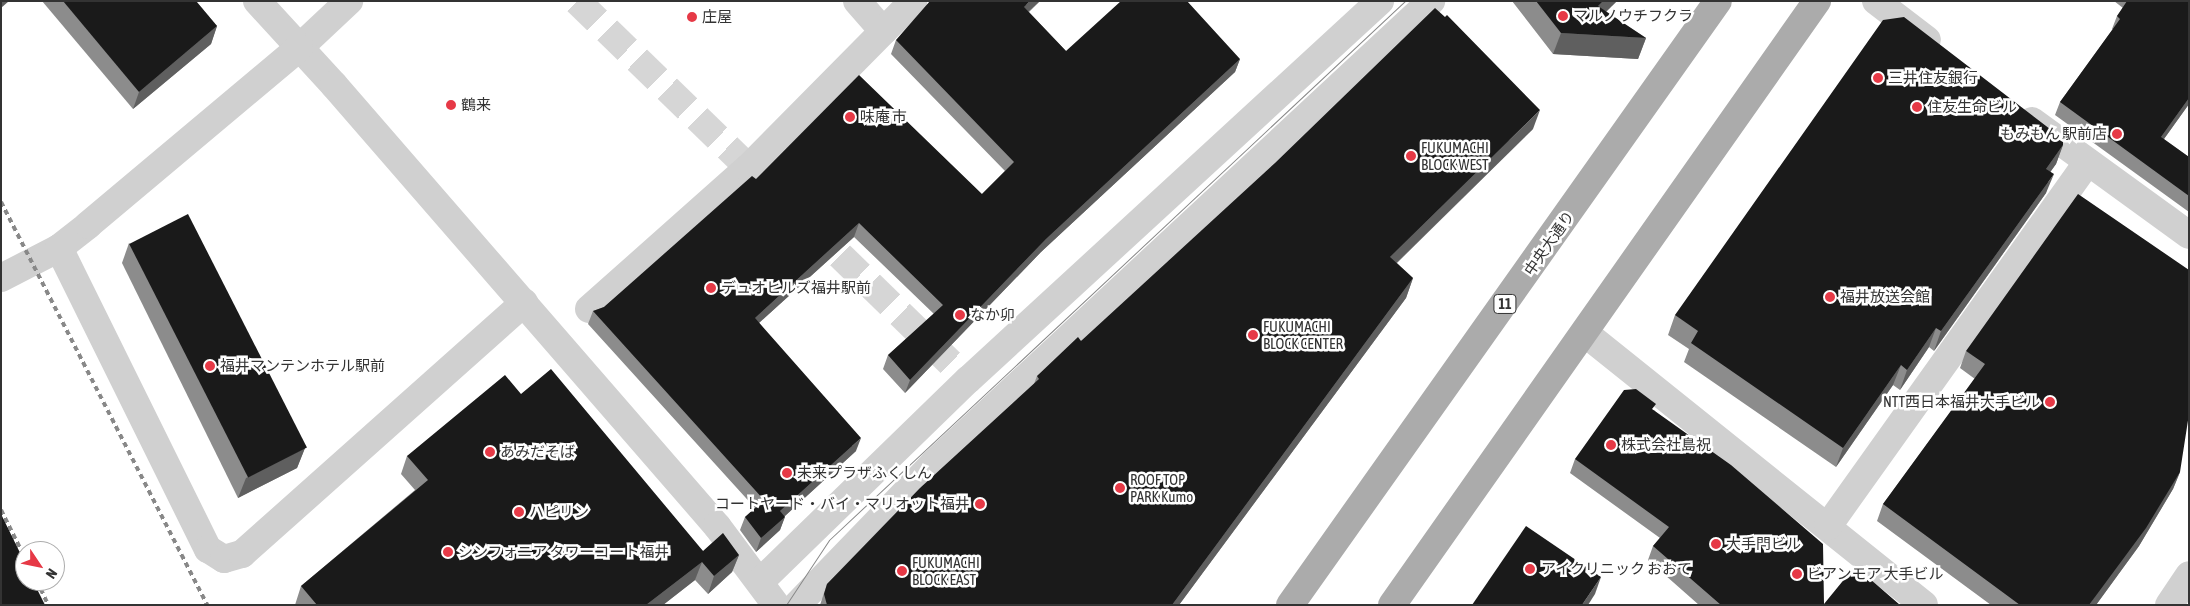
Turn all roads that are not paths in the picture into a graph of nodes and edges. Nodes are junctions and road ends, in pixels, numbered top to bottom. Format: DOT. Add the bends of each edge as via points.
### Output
graph roads {
  1 [pos="257,1"];
  2 [pos="349,1"];
  3 [pos="857,1"];
  4 [pos="913,1"];
  5 [pos="1380,1"];
  6 [pos="1431,1"];
  7 [pos="1718,1"];
  8 [pos="1817,1"];
  9 [pos="1876,1"];
  10 [pos="884,31"];
  11 [pos="299,48"];
  12 [pos="1944,54"];
  13 [pos="2015,108"];
  14 [pos="2088,162"];
  15 [pos="2189,235"];
  16 [pos="59,248"];
  17 [pos="1,278"];
  18 [pos="524,303"];
  19 [pos="589,309"];
  20 [pos="1586,334"];
  21 [pos="1828,526"];
  22 [pos="2189,575"];
  23 [pos="761,581"];
  24 [pos="776,605"];
  25 [pos="797,605"];
  26 [pos="1290,605"];
  27 [pos="1392,605"];
  28 [pos="1924,605"];
  29 [pos="2169,605"];
  1 -- 11 [label="street"];
  2 -- 11 [label="street"];
  3 -- 10 [label="street"];
  4 -- 10 [label="street"];
  5 -- 23 [label="street" via="968,380"];
  6 -- 25 [label="street" via="934,463"];
  7 -- 26 [label="main road, 中央大通り / 11"];
  8 -- 20 [label="main road"];
  9 -- 12 [label="street"];
  10 -- 19 [label="street" via="748,168"];
  11 -- 16 [label="street"];
  11 -- 18 [label="street"];
  13 -- 14 [label="street"];
  14 -- 15 [label="street"];
  14 -- 21 [label="street"];
  16 -- 17 [label="street"];
  16 -- 18 [label="street" via="208,550 224,559 242,554"];
  18 -- 23 [label="street"];
  20 -- 21 [label="street"];
  20 -- 27 [label="main road"];
  21 -- 28 [label="street"];
  22 -- 29 [label="street"];
  23 -- 24 [label="street"];
}
